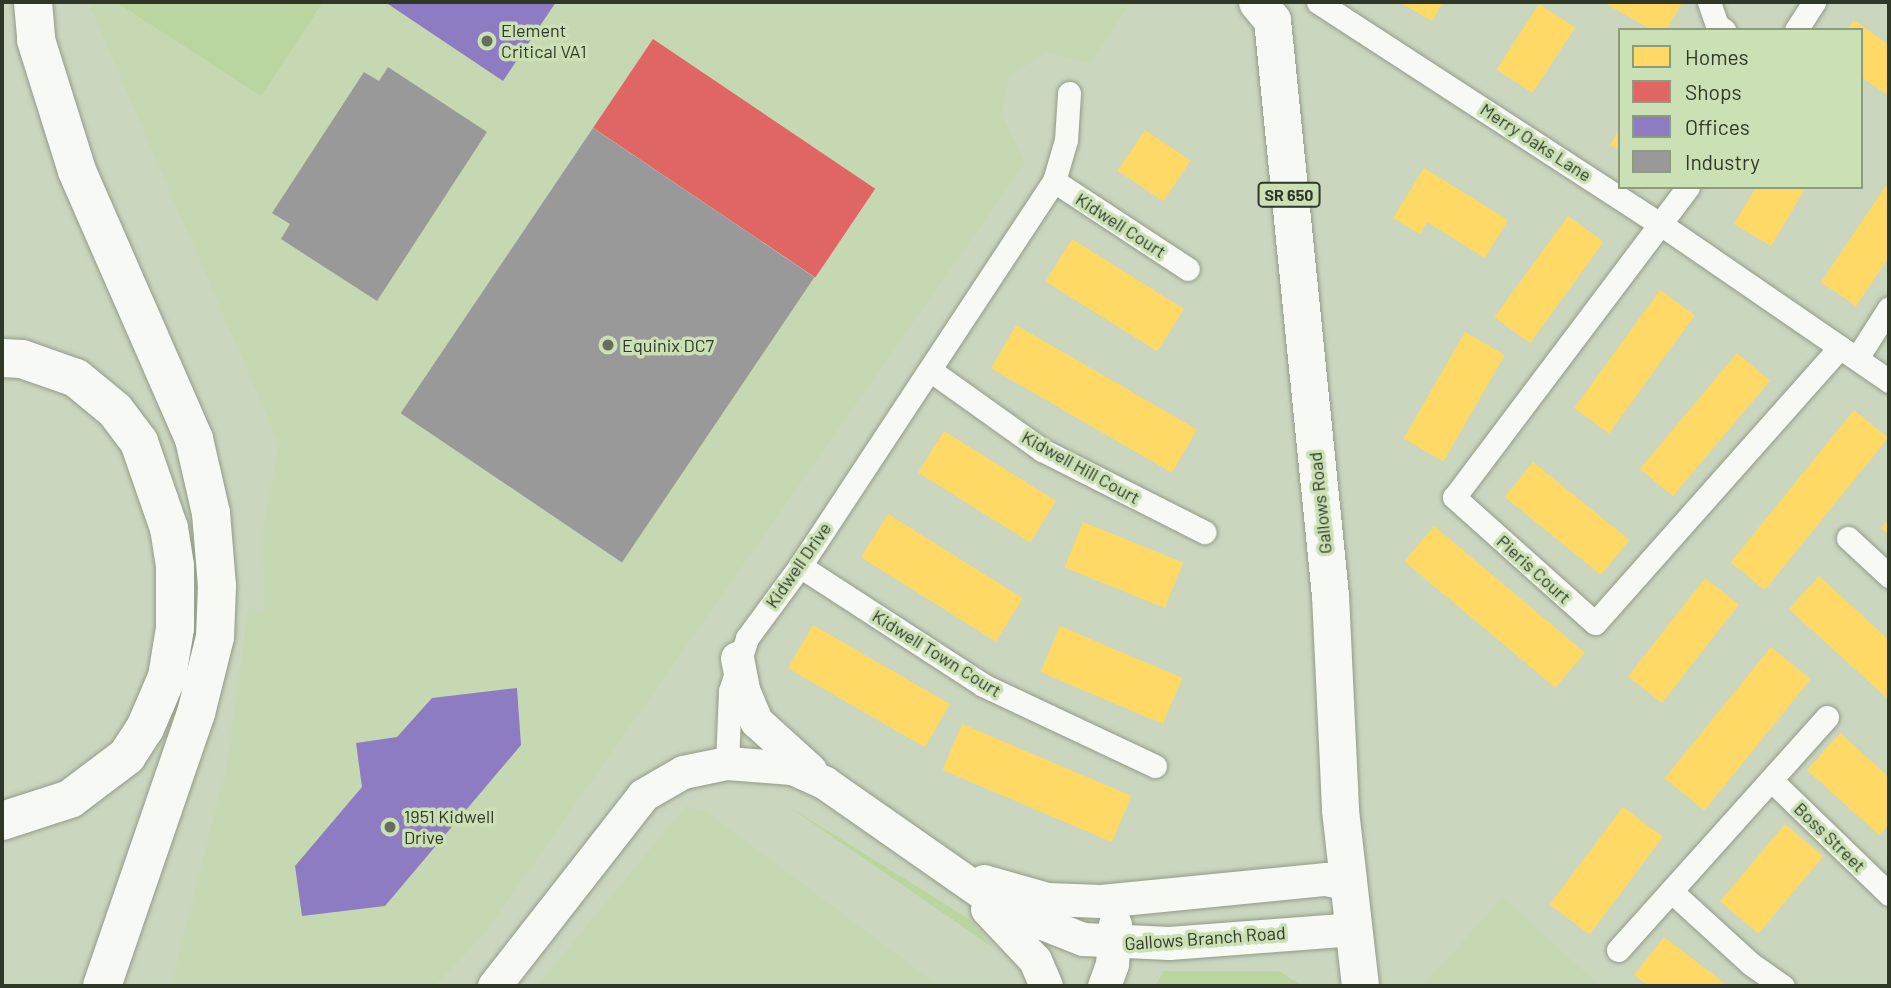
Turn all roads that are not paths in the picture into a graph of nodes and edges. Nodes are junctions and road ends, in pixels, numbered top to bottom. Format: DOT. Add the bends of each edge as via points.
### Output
graph roads {
  1 [pos="33,2"];
  2 [pos="1318,2"];
  3 [pos="1709,2"];
  4 [pos="1814,2"];
  5 [pos="1270,8"];
  6 [pos="1718,28"];
  7 [pos="1797,28"];
  8 [pos="1069,93"];
  9 [pos="1054,181"];
  10 [pos="1687,189"];
  11 [pos="1662,225"];
  12 [pos="1188,269"];
  13 [pos="1889,308"];
  14 [pos="1848,353"];
  15 [pos="2,358"];
  16 [pos="930,370"];
  17 [pos="1889,381"];
  18 [pos="1204,532"];
  19 [pos="1847,538"];
  20 [pos="800,566"];
  21 [pos="1889,576"];
  22 [pos="737,658"];
  23 [pos="1828,717"];
  24 [pos="727,763"];
  25 [pos="1155,766"];
  26 [pos="1771,780"];
  27 [pos="825,783"];
  28 [pos="2,821"];
  29 [pos="948,870"];
  30 [pos="1349,884"];
  31 [pos="1671,891"];
  32 [pos="1889,894"];
  33 [pos="1116,900"];
  34 [pos="1354,929"];
  35 [pos="1114,943"];
  36 [pos="1618,950"];
  37 [pos="102,986"];
  38 [pos="494,986"];
  39 [pos="1046,986"];
  40 [pos="1104,986"];
  41 [pos="1360,986"];
  42 [pos="1783,986"];
  1 -- 37 [label="highway" via="36,40 77,171 194,439 211,513 217,586 215,637 196,713"];
  2 -- 11 [label="street, Merry Oaks Lane"];
  3 -- 6 [label="street"];
  4 -- 7 [label="street"];
  5 -- 30 [label="main road, Gallows Road / SR 650" via="1330,595 1340,810"];
  8 -- 9 [label="street, Kidwell Drive" via="1066,140"];
  9 -- 12 [label="street, Kidwell Court"];
  9 -- 16 [label="street, Kidwell Drive"];
  10 -- 11 [label="street"];
  11 -- 14 [label="street, Merry Oaks Lane"];
  11 -- 14 [label="street, Pieris Court" via="1454,497 1595,623"];
  13 -- 14 [label="street"];
  14 -- 17 [label="street, Merry Oaks Lane"];
  15 -- 28 [label="highway" via="22,359 76,378 115,410 139,442 169,528 175,603 167,677 145,729 127,756 70,799"];
  16 -- 18 [label="street, Kidwell Hill Court" via="1042,450"];
  16 -- 20 [label="street, Kidwell Drive"];
  19 -- 21 [label="street"];
  20 -- 22 [label="street, Kidwell Drive"];
  20 -- 25 [label="street, Kidwell Town Court" via="983,685"];
  22 -- 24 [label="street, Kidwell Drive" via="730,691"];
  22 -- 27 [label="street" via="756,721"];
  23 -- 26 [label="street"];
  24 -- 27 [label="street, Gallows Branch Road" via="792,768"];
  24 -- 38 [label="street" via="683,772 643,795"];
  26 -- 31 [label="street"];
  26 -- 32 [label="street, Boss Street"];
  27 -- 29 [label="street, Gallows Branch Road"];
  29 -- 33 [label="street, Gallows Branch Road" via="1047,899"];
  29 -- 35 [label="street, Gallows Branch Road" via="1023,918 1083,939"];
  29 -- 39 [label="street" via="1035,960"];
  30 -- 33 [label="street, Gallows Branch Road" via="1326,879"];
  30 -- 34 [label="main road, Gallows Road / SR 650"];
  31 -- 36 [label="street"];
  31 -- 42 [label="street" via="1751,964"];
  33 -- 35 [label="street"];
  34 -- 35 [label="street, Gallows Branch Road"];
  34 -- 41 [label="main road, Gallows Road"];
  35 -- 40 [label="street"];
}
